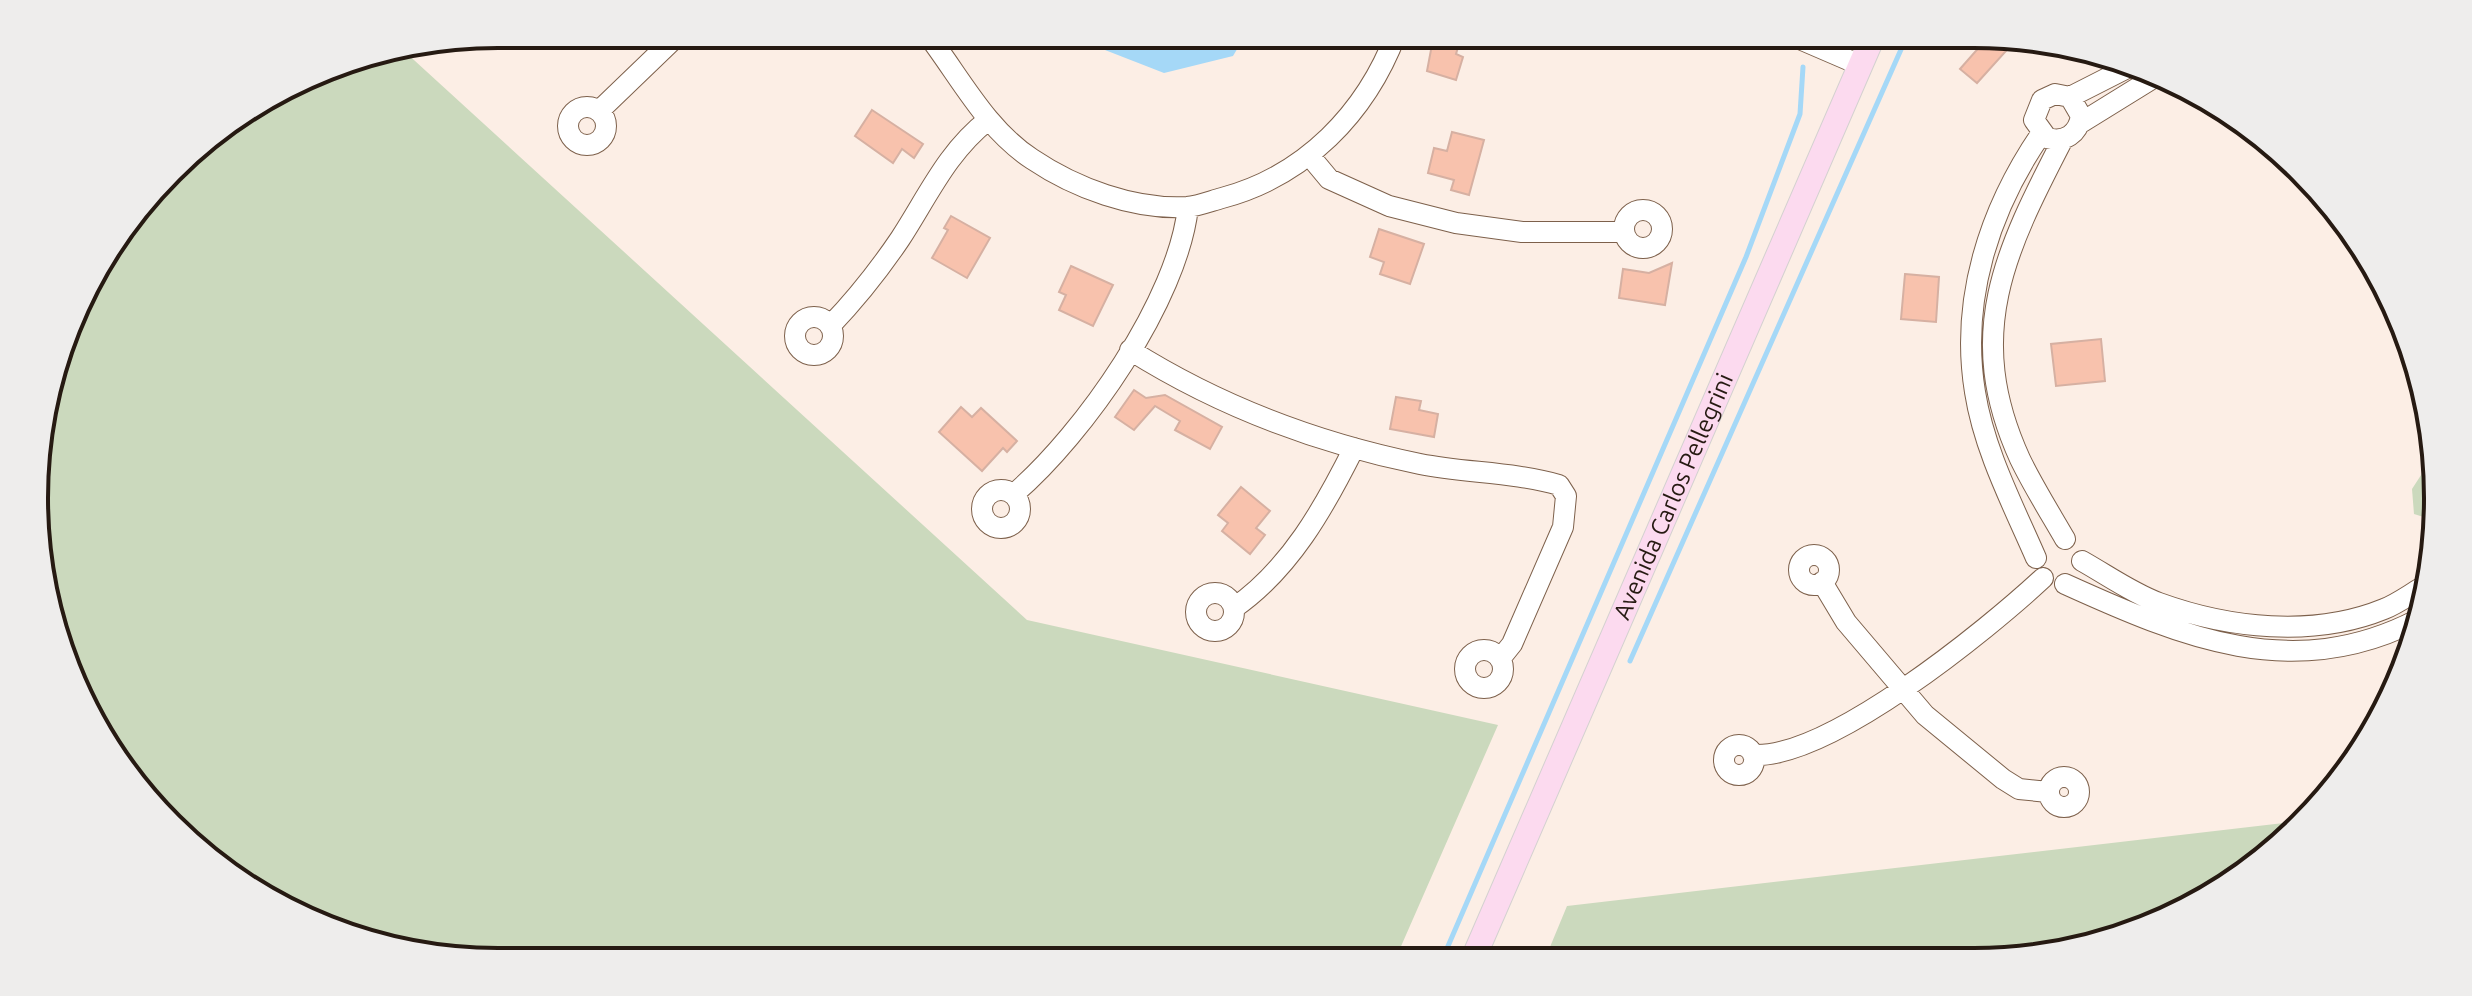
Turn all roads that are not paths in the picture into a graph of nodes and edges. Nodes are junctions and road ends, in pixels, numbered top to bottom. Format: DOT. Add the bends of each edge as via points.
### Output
graph roads {
  1 [pos="664,48"];
  2 [pos="937,48"];
  3 [pos="1389,48"];
  4 [pos="1821,48"];
  5 [pos="1864,48"];
  6 [pos="1860,65"];
  7 [pos="2119,72"];
  8 [pos="2147,82"];
  9 [pos="2070,97"];
  10 [pos="599,111"];
  11 [pos="988,120"];
  12 [pos="2079,124"];
  13 [pos="2041,134"];
  14 [pos="2063,139"];
  15 [pos="1309,155"];
  16 [pos="1188,207"];
  17 [pos="1624,232"];
  18 [pos="830,326"];
  19 [pos="1130,350"];
  20 [pos="1354,448"];
  21 [pos="1014,494"];
  22 [pos="2065,539"];
  23 [pos="2036,558"];
  24 [pos="2082,561"];
  25 [pos="2043,578"];
  26 [pos="1822,582"];
  27 [pos="2065,584"];
  28 [pos="2414,592"];
  29 [pos="1234,608"];
  30 [pos="2405,626"];
  31 [pos="1500,659"];
  32 [pos="1903,690"];
  33 [pos="1753,755"];
  34 [pos="2048,792"];
  35 [pos="1478,948"];
  1 -- 10 [label="street"];
  2 -- 11 [label="street"];
  3 -- 15 [label="street" via="1368,92"];
  4 -- 6 [label="street"];
  5 -- 6 [label="main road, Avenida Carlos Pellegrini"];
  6 -- 35 [label="main road, Avenida Carlos Pellegrini"];
  7 -- 9 [label="street"];
  8 -- 12 [label="street"];
  9 -- 12 [label="street" via="2079,109"];
  9 -- 13 [label="street" via="2048,96 2037,106 2034,120"];
  11 -- 16 [label="street" via="1031,158 1083,186 1127,200"];
  11 -- 18 [label="street" via="964,138 858,298"];
  12 -- 14 [label="street"];
  13 -- 14 [label="street"];
  13 -- 23 [label="street" via="1995,215 1978,271 1970,336 1975,393 1990,450"];
  14 -- 22 [label="street" via="2016,230 1996,296 1993,352 2001,403 2020,458"];
  15 -- 16 [label="street" via="1289,172 1241,193"];
  15 -- 17 [label="street" via="1329,179 1389,206 1456,223 1522,232"];
  16 -- 19 [label="street" via="1185,236 1173,267"];
  19 -- 20 [label="street" via="1233,407"];
  19 -- 21 [label="street" via="1077,428"];
  20 -- 29 [label="street" via="1328,499 1294,547 1262,588"];
  20 -- 31 [label="street" via="1559,485 1566,496 1563,527 1512,644"];
  22 -- 23 [label="street" via="2050,540"];
  22 -- 24 [label="street" via="2077,547"];
  23 -- 25 [label="street"];
  24 -- 27 [label="street" via="2078,576"];
  24 -- 28 [label="street" via="2157,602 2225,621 2281,628 2383,610"];
  25 -- 27 [label="street"];
  25 -- 32 [label="street"];
  26 -- 32 [label="street" via="1846,622"];
  27 -- 30 [label="street" via="2202,640 2258,650 2316,652 2381,639"];
  32 -- 33 [label="street" via="1824,734 1773,756"];
  32 -- 34 [label="street" via="1925,715 2003,779 2019,789"];
}
